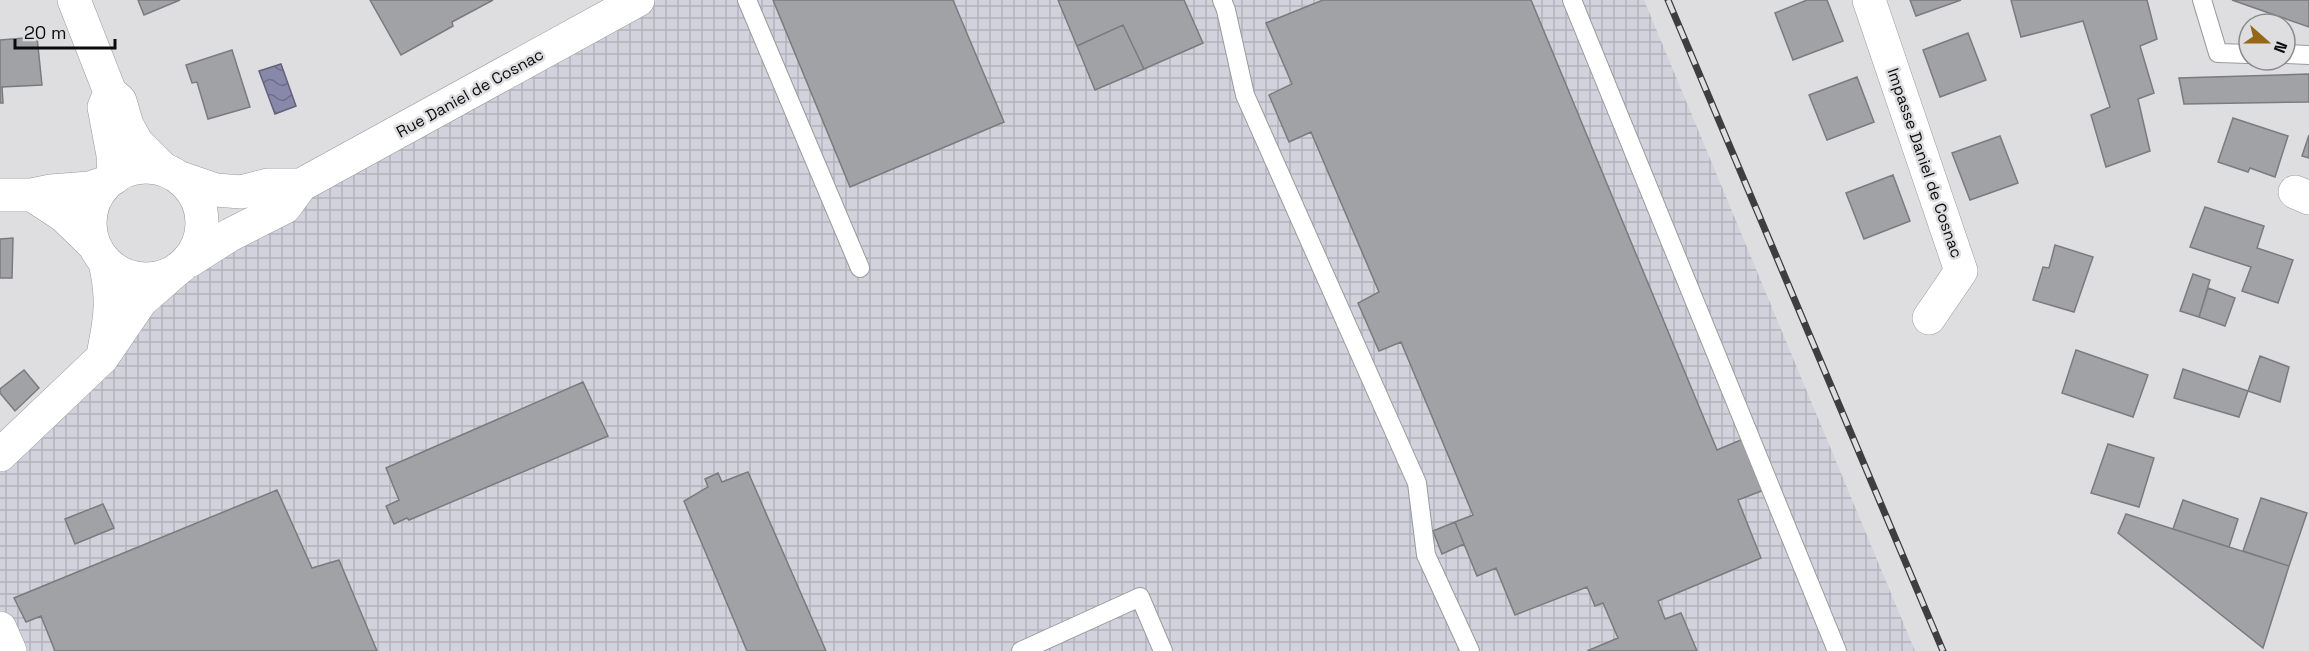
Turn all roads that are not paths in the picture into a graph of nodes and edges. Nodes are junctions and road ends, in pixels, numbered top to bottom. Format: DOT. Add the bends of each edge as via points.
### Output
graph roads {
  1 [pos="74,0"];
  2 [pos="639,0"];
  3 [pos="747,0"];
  4 [pos="1222,0"];
  5 [pos="1572,0"];
  6 [pos="1869,0"];
  7 [pos="2202,0"];
  8 [pos="2237,54"];
  9 [pos="110,92"];
  10 [pos="172,173"];
  11 [pos="111,180"];
  12 [pos="301,185"];
  13 [pos="0,195"];
  14 [pos="32,195"];
  15 [pos="100,254"];
  16 [pos="181,267"];
  17 [pos="860,268"];
  18 [pos="1929,318"];
  19 [pos="102,358"];
  20 [pos="0,455"];
  21 [pos="0,628"];
  22 [pos="10,651"];
  23 [pos="1021,651"];
  24 [pos="1163,651"];
  25 [pos="1470,651"];
  26 [pos="1836,651"];
  1 -- 9 [label="street"];
  2 -- 12 [label="street, Rue Daniel de Cosnac"];
  3 -- 17 [label="lane"];
  4 -- 25 [label="lane" via="1245,95 1417,483 1426,555"];
  5 -- 26 [label="lane"];
  6 -- 18 [label="street, Impasse Daniel de Cosnac" via="1961,271"];
  7 -- 8 [label="lane" via="2217,53"];
  9 -- 10 [label="street" via="120,100 137,143"];
  9 -- 11 [label="street" via="104,107 113,155"];
  10 -- 11 [label="street" via="143,166 124,171"];
  10 -- 12 [label="street, Rue Daniel de Cosnac" via="216,190 240,192 268,185"];
  10 -- 16 [label="street" via="194,192 202,210 199,244"];
  11 -- 14 [label="street" via="90,188"];
  11 -- 15 [label="street" via="92,207 90,227"];
  12 -- 16 [label="street, Rue Daniel de Cosnac" via="285,207"];
  13 -- 14 [label="street"];
  14 -- 15 [label="street" via="64,216"];
  15 -- 16 [label="street" via="121,274 135,279 154,279"];
  15 -- 19 [label="street" via="111,290 110,321"];
  16 -- 19 [label="street" via="141,301"];
  19 -- 20 [label="street"];
  21 -- 22 [label="street"];
  23 -- 24 [label="lane" via="1140,597"];
}
